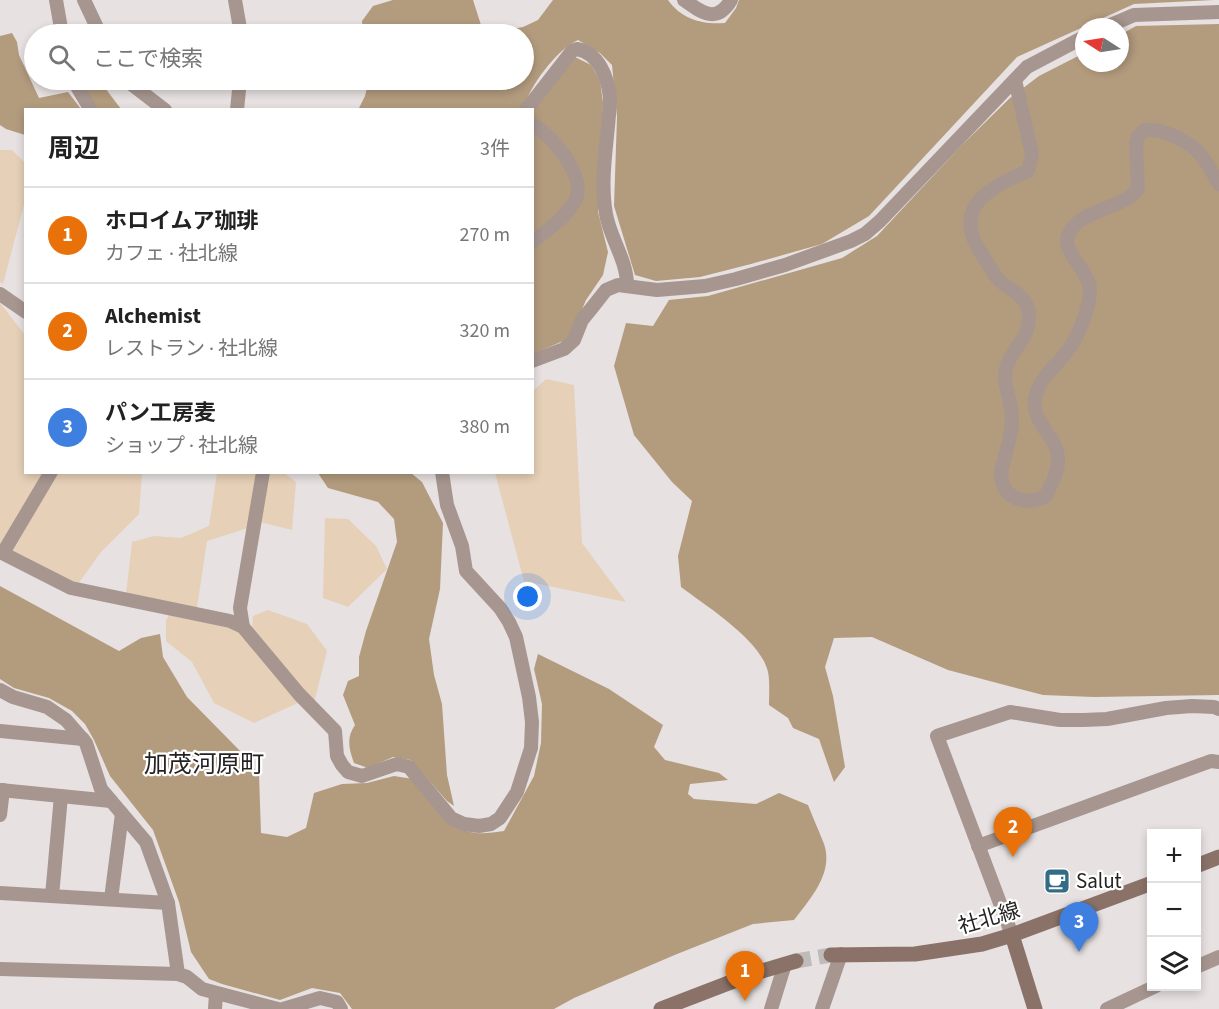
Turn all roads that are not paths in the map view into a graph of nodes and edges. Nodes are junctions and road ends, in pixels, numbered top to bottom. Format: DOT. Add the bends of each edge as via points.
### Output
graph roads {
  1 [pos="56,0"];
  2 [pos="84,0"];
  3 [pos="235,0"];
  4 [pos="684,0"];
  5 [pos="731,0"];
  6 [pos="1219,12"];
  7 [pos="1127,18"];
  8 [pos="60,24"];
  9 [pos="95,24"];
  10 [pos="239,24"];
  11 [pos="1075,42"];
  12 [pos="1015,80"];
  13 [pos="79,90"];
  14 [pos="139,90"];
  15 [pos="239,90"];
  16 [pos="90,108"];
  17 [pos="162,108"];
  18 [pos="237,108"];
  19 [pos="528,108"];
  20 [pos="534,125"];
  21 [pos="1219,184"];
  22 [pos="534,240"];
  23 [pos="627,285"];
  24 [pos="0,294"];
  25 [pos="24,311"];
  26 [pos="534,360"];
  27 [pos="50,474"];
  28 [pos="262,474"];
  29 [pos="442,474"];
  30 [pos="2,553"];
  31 [pos="243,627"];
  32 [pos="0,690"];
  33 [pos="1219,709"];
  34 [pos="0,731"];
  35 [pos="83,739"];
  36 [pos="1219,762"];
  37 [pos="1,790"];
  38 [pos="61,796"];
  39 [pos="111,801"];
  40 [pos="122,813"];
  41 [pos="0,815"];
  42 [pos="978,846"];
  43 [pos="1219,857"];
  44 [pos="1201,864"];
  45 [pos="1147,885"];
  46 [pos="0,893"];
  47 [pos="52,896"];
  48 [pos="111,900"];
  49 [pos="168,903"];
  50 [pos="1012,935"];
  51 [pos="836,954"];
  52 [pos="1219,957"];
  53 [pos="790,962"];
  54 [pos="1201,965"];
  55 [pos="0,969"];
  56 [pos="178,974"];
  57 [pos="1147,991"];
  58 [pos="216,994"];
  59 [pos="215,1009"];
  60 [pos="281,1009"];
  61 [pos="341,1009"];
  62 [pos="661,1009"];
  63 [pos="771,1009"];
  64 [pos="822,1009"];
  65 [pos="1035,1009"];
  66 [pos="1107,1009"];
  1 -- 8 [label="street"];
  2 -- 9 [label="street"];
  3 -- 10 [label="street"];
  4 -- 5 [label="street" via="710,15 718,14"];
  6 -- 7 [label="street"];
  11 -- 12 [label="street" via="1026,67"];
  12 -- 21 [label="street" via="1032,154 1028,171 1000,183 979,200 969,219 977,248 998,279 1025,302 1029,314 1024,340 1005,374 1012,421 1001,480 1009,495 1017,500 1045,497 1056,470 1057,451 1039,419 1035,399 1043,377 1067,352 1079,332 1090,290 1086,275 1069,250 1068,233 1091,215 1131,198 1138,189 1136,143 1145,130 1164,132 1200,154"];
  12 -- 23 [label="street" via="865,234 803,259 705,286 657,290"];
  13 -- 16 [label="street"];
  14 -- 17 [label="street"];
  15 -- 18 [label="street"];
  19 -- 23 [label="street" via="572,51 588,52 602,69 610,98 604,173 606,215"];
  20 -- 22 [label="street" via="557,146 578,189 575,201"];
  23 -- 26 [label="street" via="606,290 582,320 574,340"];
  24 -- 25 [label="street"];
  27 -- 30 [label="street"];
  28 -- 31 [label="street" via="240,608"];
  29 -- 31 [label="street" via="466,572 509,622 529,697 531,748 518,792 500,819 479,826 451,818 409,767 397,764 363,776 348,772 338,756 335,731"];
  30 -- 31 [label="street" via="71,588"];
  32 -- 35 [label="street" via="47,707"];
  33 -- 42 [label="street" via="1184,707 1083,720 1010,712 937,736"];
  34 -- 35 [label="street"];
  35 -- 39 [label="street" via="101,789"];
  36 -- 42 [label="street" via="1211,761"];
  37 -- 38 [label="street"];
  37 -- 41 [label="street"];
  38 -- 39 [label="street"];
  38 -- 47 [label="street"];
  39 -- 40 [label="street"];
  40 -- 48 [label="street"];
  40 -- 49 [label="street" via="146,842"];
  42 -- 50 [label="street"];
  43 -- 44 [label="street"];
  45 -- 50 [label="street, 社北線"];
  46 -- 47 [label="street"];
  47 -- 48 [label="street"];
  48 -- 49 [label="street"];
  49 -- 56 [label="street"];
  50 -- 51 [label="street, 社北線" via="935,952"];
  50 -- 65 [label="street"];
  51 -- 64 [label="street"];
  52 -- 54 [label="street"];
  53 -- 62 [label="street"];
  53 -- 63 [label="street"];
  55 -- 56 [label="street"];
  56 -- 58 [label="street"];
  57 -- 66 [label="street"];
  58 -- 59 [label="street"];
  58 -- 60 [label="street"];
  60 -- 61 [label="street" via="320,998 337,1002"];
}
